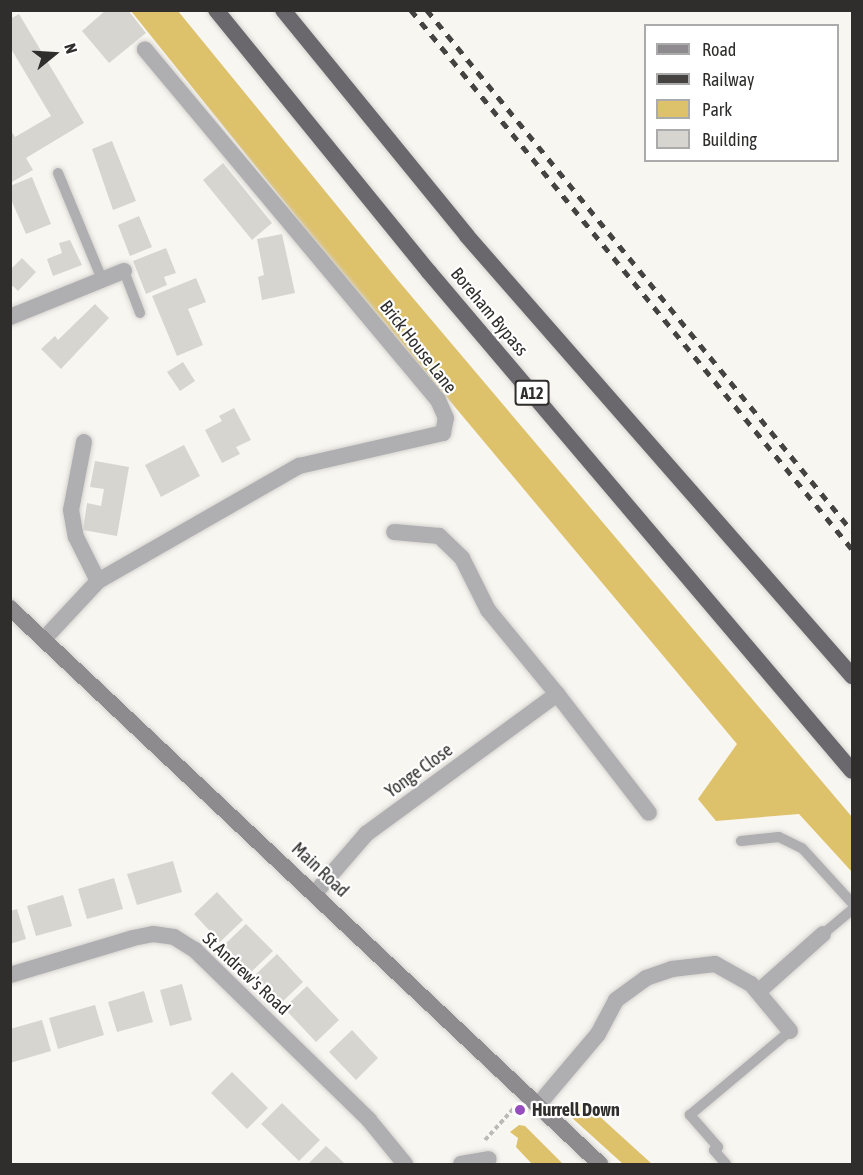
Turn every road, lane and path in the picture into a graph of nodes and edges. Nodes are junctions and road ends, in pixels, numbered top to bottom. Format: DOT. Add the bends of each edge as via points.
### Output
graph roads {
  1 [pos="216,10"];
  2 [pos="283,10"];
  3 [pos="145,49"];
  4 [pos="58,173"];
  5 [pos="124,270"];
  6 [pos="102,279"];
  7 [pos="140,313"];
  8 [pos="10,317"];
  9 [pos="84,442"];
  10 [pos="394,532"];
  11 [pos="98,581"];
  12 [pos="10,608"];
  13 [pos="44,639"];
  14 [pos="852,676"];
  15 [pos="556,694"];
  16 [pos="852,771"];
  17 [pos="649,813"];
  18 [pos="741,841"];
  19 [pos="316,892"];
  20 [pos="852,903"];
  21 [pos="852,910"];
  22 [pos="823,934"];
  23 [pos="10,975"];
  24 [pos="758,992"];
  25 [pos="790,1030"];
  26 [pos="525,1092"];
  27 [pos="538,1105"];
  28 [pos="489,1159"];
  29 [pos="405,1164"];
  30 [pos="461,1164"];
  31 [pos="600,1164"];
  32 [pos="726,1164"];
  1 -- 16 [label="highway, Boreham Bypass / A12" via="429,272"];
  2 -- 14 [label="highway, Boreham Bypass" via="467,236"];
  3 -- 11 [label="street, Brick House Lane" via="438,400 446,418 443,433 299,466"];
  4 -- 6 [label="lane"];
  5 -- 6 [label="street"];
  5 -- 7 [label="lane"];
  6 -- 8 [label="street"];
  9 -- 11 [label="street" via="71,510 76,537"];
  10 -- 15 [label="street" via="439,536 462,558 488,610"];
  11 -- 13 [label="street, Brick House Lane"];
  12 -- 13 [label="main road, Main Road"];
  13 -- 19 [label="main road, Main Road"];
  15 -- 17 [label="street"];
  15 -- 19 [label="street, Yonge Close" via="366,834"];
  18 -- 20 [label="lane" via="779,837 802,848"];
  19 -- 26 [label="main road, Main Road"];
  21 -- 22 [label="lane"];
  22 -- 24 [label="street"];
  23 -- 29 [label="street, St Andrew's Road" via="133,938 153,934 174,937 195,950 369,1120 391,1142"];
  24 -- 25 [label="street"];
  24 -- 27 [label="street" via="715,964 672,969 646,978 616,1000 598,1034"];
  25 -- 32 [label="lane" via="690,1115 718,1147 714,1150"];
  26 -- 27 [label="main road, Main Road"];
  26 -- 30 [label="path" via="508,1117"];
  27 -- 31 [label="main road, Main Road"];
  28 -- 30 [label="street"];
}
